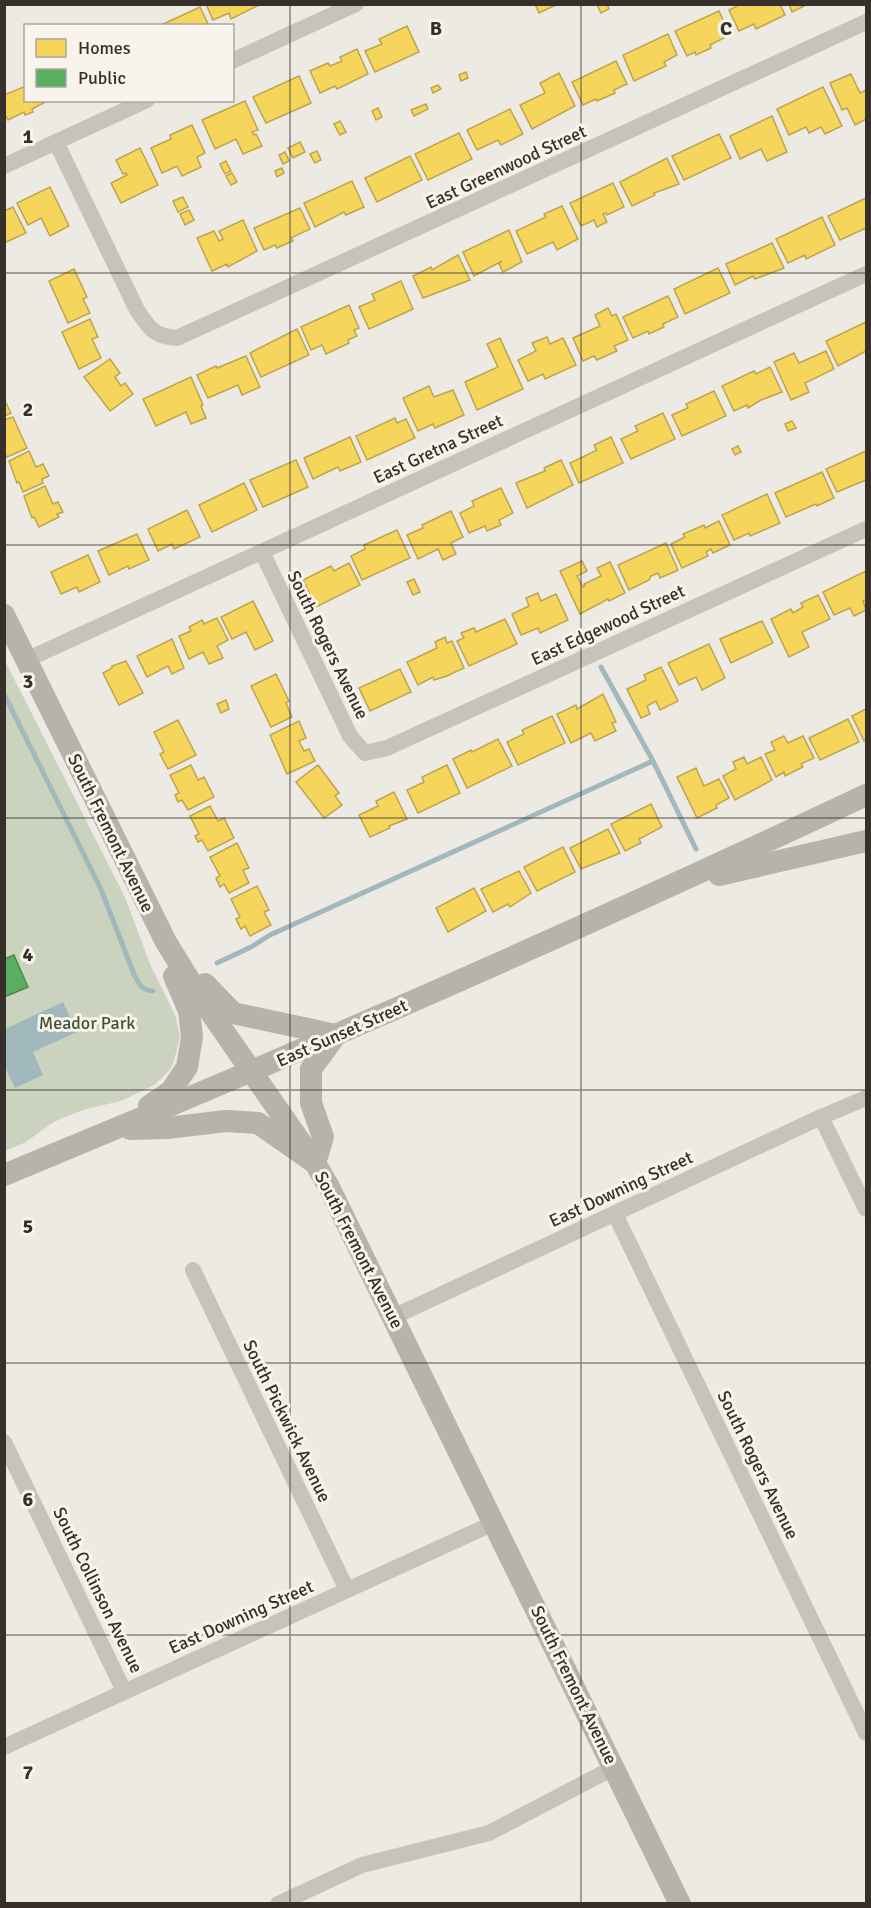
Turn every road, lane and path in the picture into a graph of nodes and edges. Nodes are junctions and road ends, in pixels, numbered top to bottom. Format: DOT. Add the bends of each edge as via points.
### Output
graph roads {
  1 [pos="356,4"];
  2 [pos="867,22"];
  3 [pos="234,60"];
  4 [pos="143,102"];
  5 [pos="56,142"];
  6 [pos="4,166"];
  7 [pos="867,274"];
  8 [pos="867,529"];
  9 [pos="262,552"];
  10 [pos="4,615"];
  11 [pos="26,660"];
  12 [pos="365,753"];
  13 [pos="867,795"];
  14 [pos="867,841"];
  15 [pos="676,885"];
  16 [pos="166,942"];
  17 [pos="336,1035"];
  18 [pos="253,1072"];
  19 [pos="867,1098"];
  20 [pos="821,1117"];
  21 [pos="113,1130"];
  22 [pos="315,1163"];
  23 [pos="4,1175"];
  24 [pos="867,1209"];
  25 [pos="615,1214"];
  26 [pos="193,1270"];
  27 [pos="393,1317"];
  28 [pos="4,1442"];
  29 [pos="494,1523"];
  30 [pos="347,1590"];
  31 [pos="124,1691"];
  32 [pos="867,1733"];
  33 [pos="4,1747"];
  34 [pos="615,1767"];
  35 [pos="278,1904"];
  36 [pos="680,1904"];
  1 -- 3 [label="street"];
  2 -- 5 [label="street, East Greenwood Street" via="177,338 159,336 137,310"];
  4 -- 5 [label="street"];
  5 -- 6 [label="street"];
  7 -- 9 [label="street, East Gretna Street"];
  8 -- 12 [label="street, East Edgewood Street" via="387,748"];
  9 -- 11 [label="street, East Gretna Street"];
  9 -- 12 [label="street, South Rogers Avenue" via="350,736"];
  10 -- 11 [label="main road, South Fremont Avenue"];
  11 -- 16 [label="main road, South Fremont Avenue"];
  13 -- 15 [label="main road, East Sunset Street"];
  14 -- 15 [label="main road, East Sunset Street"];
  15 -- 17 [label="main road, East Sunset Street"];
  16 -- 17 [label="main road" via="233,1013"];
  16 -- 18 [label="main road, South Fremont Avenue"];
  16 -- 21 [label="main road" via="169,963 189,1011 192,1037 187,1067 171,1091"];
  17 -- 18 [label="main road, East Sunset Street"];
  17 -- 22 [label="main road" via="311,1069 311,1103 323,1137"];
  18 -- 21 [label="main road, East Sunset Street"];
  18 -- 22 [label="main road, South Fremont Avenue"];
  19 -- 20 [label="street, East Downing Street"];
  20 -- 24 [label="street"];
  20 -- 25 [label="street, East Downing Street"];
  21 -- 22 [label="main road" via="226,1121 258,1123"];
  21 -- 23 [label="main road, East Sunset Street"];
  22 -- 27 [label="main road, South Fremont Avenue"];
  25 -- 27 [label="street, East Downing Street"];
  25 -- 32 [label="street, South Rogers Avenue"];
  26 -- 30 [label="street, South Pickwick Avenue"];
  27 -- 29 [label="main road, South Fremont Avenue"];
  28 -- 31 [label="street, South Collinson Avenue"];
  29 -- 30 [label="street, East Downing Street"];
  29 -- 34 [label="main road, South Fremont Avenue"];
  30 -- 31 [label="street, East Downing Street"];
  31 -- 33 [label="street, East Downing Street"];
  34 -- 35 [label="street" via="489,1833 362,1865"];
  34 -- 36 [label="main road, South Fremont Avenue"];
}
